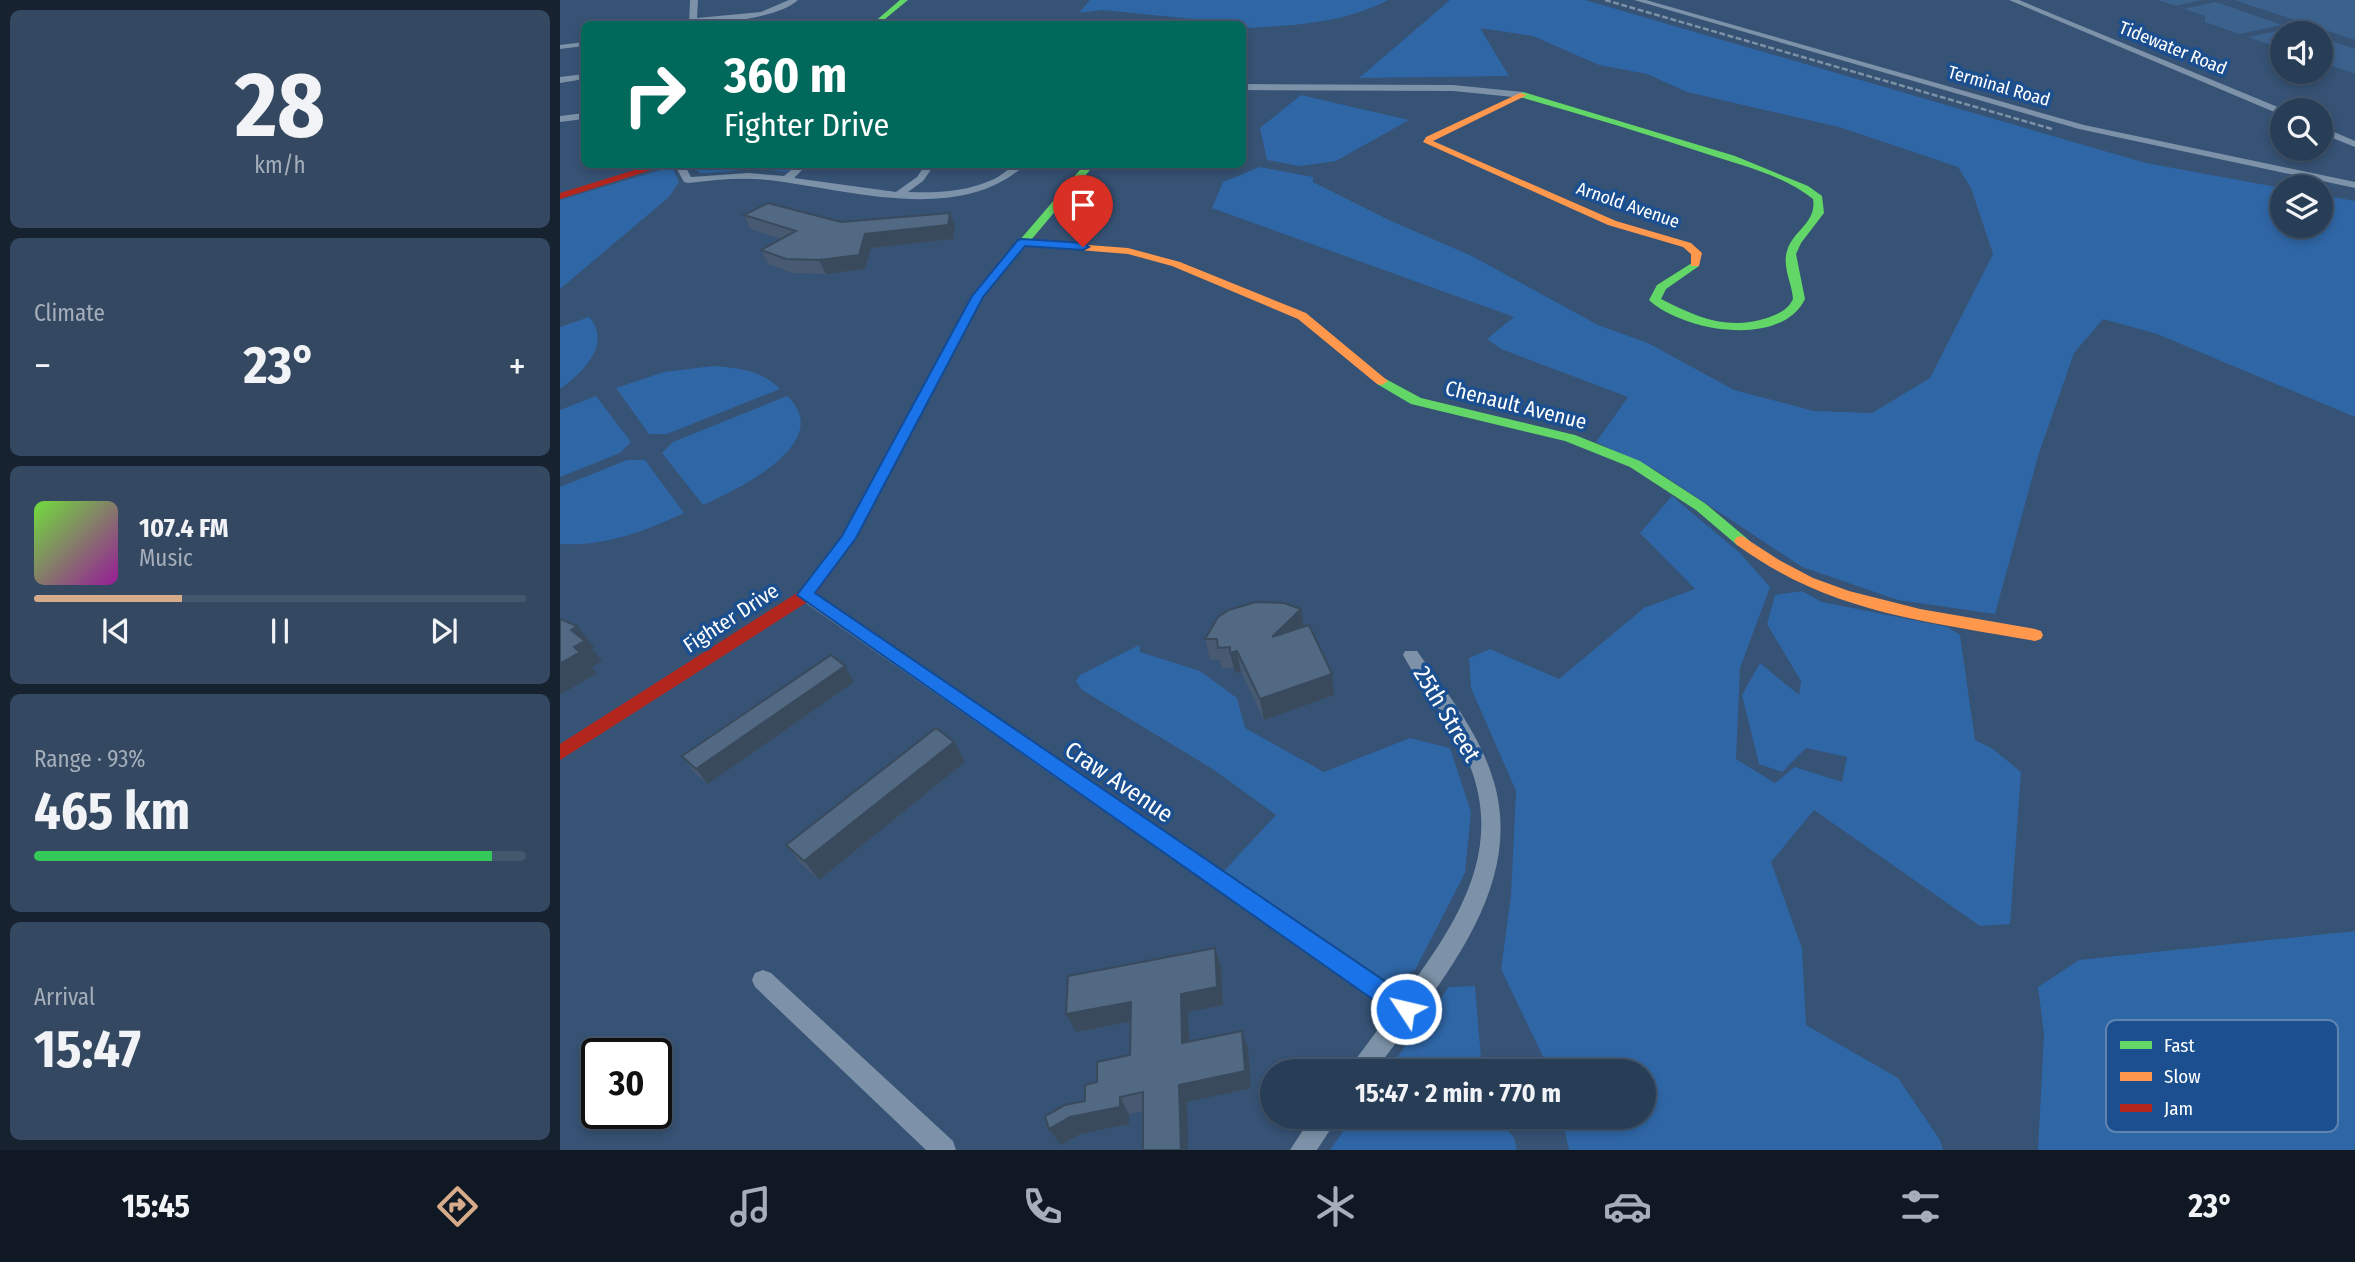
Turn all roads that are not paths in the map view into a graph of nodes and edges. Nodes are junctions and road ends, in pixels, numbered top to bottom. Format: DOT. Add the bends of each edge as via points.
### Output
graph roads {
  1 [pos="694,0"];
  2 [pos="793,0"];
  3 [pos="904,0"];
  4 [pos="911,0"];
  5 [pos="1638,0"];
  6 [pos="2013,0"];
  7 [pos="693,21"];
  8 [pos="707,21"];
  9 [pos="879,21"];
  10 [pos="886,21"];
  11 [pos="581,44"];
  12 [pos="560,47"];
  13 [pos="581,77"];
  14 [pos="560,80"];
  15 [pos="1246,87"];
  16 [pos="1523,96"];
  17 [pos="2270,106"];
  18 [pos="581,116"];
  19 [pos="560,119"];
  20 [pos="2333,135"];
  21 [pos="2355,144"];
  22 [pos="653,168"];
  23 [pos="681,168"];
  24 [pos="799,168"];
  25 [pos="928,168"];
  26 [pos="1018,168"];
  27 [pos="1088,168"];
  28 [pos="787,179"];
  29 [pos="2355,185"];
  30 [pos="898,195"];
  31 [pos="560,196"];
  32 [pos="1022,243"];
  33 [pos="806,595"];
  34 [pos="2035,635"];
  35 [pos="1412,655"];
  36 [pos="560,753"];
  37 [pos="763,980"];
  38 [pos="1406,1009"];
  39 [pos="1370,1059"];
  40 [pos="1317,1129"];
  41 [pos="944,1150"];
  42 [pos="1302,1150"];
  1 -- 7 [label="street"];
  2 -- 8 [label="street" via="768,12"];
  3 -- 9 [label="street"];
  4 -- 10 [label="street"];
  5 -- 29 [label="street, Terminal Road" via="2082,127"];
  6 -- 17 [label="street, Tidewater Road"];
  11 -- 12 [label="street"];
  13 -- 14 [label="street"];
  15 -- 16 [label="street, Arnold Avenue" via="1453,88"];
  16 -- 16 [label="street, Arnold Avenue" via="1809,187 1818,194 1819,204 1811,230 1793,246 1790,271 1799,291 1798,303 1778,319 1729,329 1679,313 1655,300 1661,287 1697,263 1697,253 1686,245 1612,223 1428,142"];
  18 -- 19 [label="street"];
  20 -- 21 [label="street"];
  22 -- 31 [label="street"];
  23 -- 28 [label="street" via="688,180 734,175"];
  24 -- 28 [label="street"];
  25 -- 30 [label="street"];
  26 -- 30 [label="street" via="968,190"];
  27 -- 32 [label="street, Fighter Drive"];
  28 -- 30 [label="street"];
  32 -- 33 [label="street, Fighter Drive" via="967,312 848,538"];
  32 -- 34 [label="street, Chenault Avenue" via="1128,251 1176,264 1302,316 1377,378 1416,401 1570,438 1634,464 1663,480 1758,555 1791,575 1866,603"];
  33 -- 36 [label="street, Fighter Drive"];
  33 -- 38 [label="street, Craw Avenue"];
  35 -- 38 [label="street, 25th Street" via="1467,739 1486,788 1491,844 1486,875 1467,918"];
  37 -- 41 [label="street"];
  38 -- 39 [label="street, 25th Street"];
  40 -- 42 [label="street"];
}
